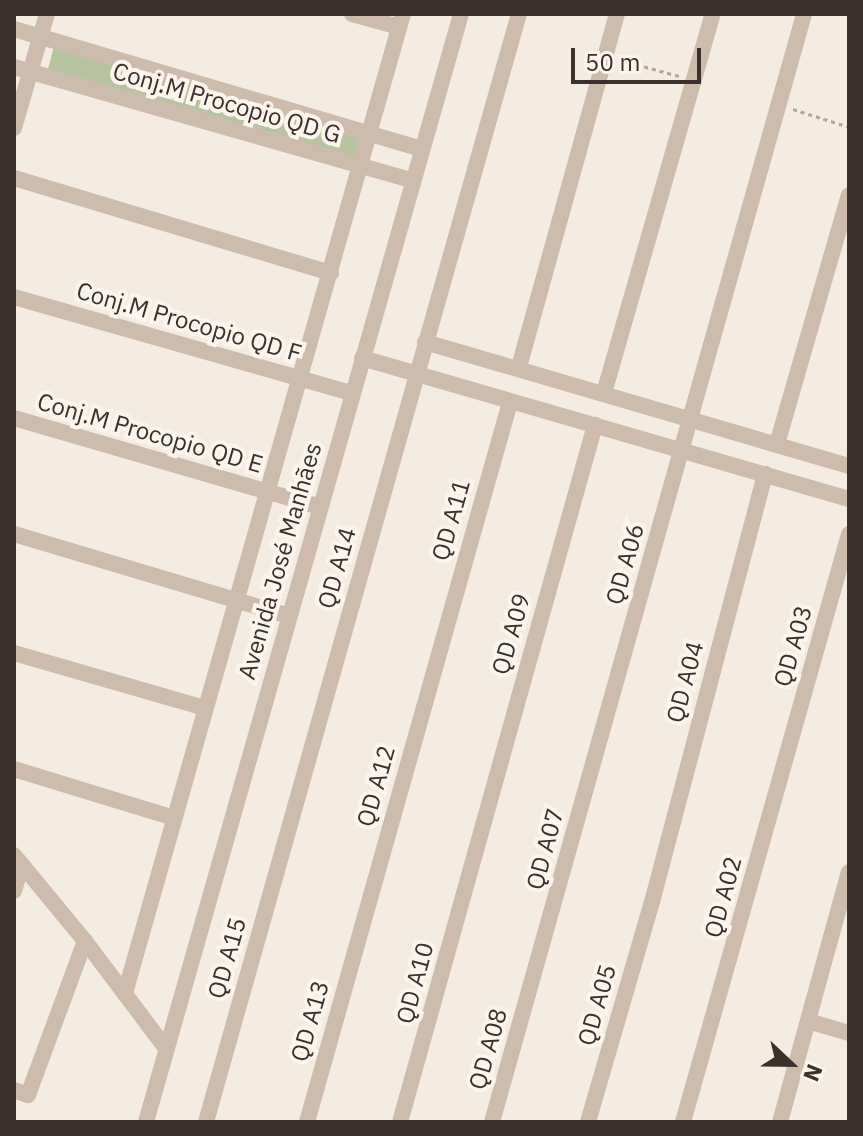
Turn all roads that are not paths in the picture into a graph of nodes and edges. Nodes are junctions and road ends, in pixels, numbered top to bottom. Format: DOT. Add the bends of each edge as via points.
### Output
graph roads {
  1 [pos="47,14"];
  2 [pos="352,14"];
  3 [pos="461,14"];
  4 [pos="519,14"];
  5 [pos="617,14"];
  6 [pos="713,14"];
  7 [pos="804,14"];
  8 [pos="401,20"];
  9 [pos="14,29"];
  10 [pos="40,37"];
  11 [pos="22,70"];
  12 [pos="14,128"];
  13 [pos="370,135"];
  14 [pos="421,149"];
  15 [pos="360,166"];
  16 [pos="14,178"];
  17 [pos="412,180"];
  18 [pos="849,195"];
  19 [pos="331,273"];
  20 [pos="14,297"];
  21 [pos="425,342"];
  22 [pos="362,358"];
  23 [pos="519,367"];
  24 [pos="417,374"];
  25 [pos="302,380"];
  26 [pos="352,393"];
  27 [pos="604,393"];
  28 [pos="510,402"];
  29 [pos="14,418"];
  30 [pos="690,419"];
  31 [pos="595,425"];
  32 [pos="777,444"];
  33 [pos="682,450"];
  34 [pos="849,466"];
  35 [pos="765,474"];
  36 [pos="265,492"];
  37 [pos="849,499"];
  38 [pos="320,507"];
  39 [pos="14,534"];
  40 [pos="849,534"];
  41 [pos="235,599"];
  42 [pos="289,616"];
  43 [pos="438,652"];
  44 [pos="14,653"];
  45 [pos="205,708"];
  46 [pos="605,722"];
  47 [pos="14,769"];
  48 [pos="783,771"];
  49 [pos="295,807"];
  50 [pos="174,818"];
  51 [pos="475,856"];
  52 [pos="18,860"];
  53 [pos="849,872"];
  54 [pos="14,891"];
  55 [pos="652,902"];
  56 [pos="360,934"];
  57 [pos="85,941"];
  58 [pos="531,989"];
  59 [pos="125,993"];
  60 [pos="808,1021"];
  61 [pos="849,1033"];
  62 [pos="167,1050"];
  63 [pos="21,1092"];
  64 [pos="146,1122"];
  65 [pos="206,1122"];
  66 [pos="307,1122"];
  67 [pos="400,1122"];
  68 [pos="492,1122"];
  69 [pos="588,1122"];
  70 [pos="683,1122"];
  71 [pos="780,1122"];
  1 -- 10 [label="street"];
  2 -- 8 [label="street"];
  3 -- 14 [label="street, Avenida José Manhães"];
  4 -- 21 [label="street, QD A14"];
  5 -- 23 [label="street"];
  6 -- 27 [label="street"];
  7 -- 30 [label="street, QD A06"];
  8 -- 13 [label="street"];
  9 -- 10 [label="street"];
  10 -- 11 [label="street"];
  10 -- 13 [label="street"];
  11 -- 12 [label="street"];
  11 -- 15 [label="street, Conj.M Procopio QD G"];
  13 -- 14 [label="street"];
  13 -- 15 [label="street"];
  14 -- 17 [label="street, Avenida José Manhães"];
  15 -- 17 [label="street, Conj.M Procopio QD G"];
  15 -- 19 [label="street"];
  16 -- 19 [label="street"];
  17 -- 22 [label="street, Avenida José Manhães"];
  18 -- 32 [label="street"];
  19 -- 25 [label="street"];
  20 -- 25 [label="street, Conj.M Procopio QD F"];
  21 -- 23 [label="street"];
  21 -- 24 [label="street, QD A14"];
  22 -- 24 [label="street"];
  22 -- 26 [label="street, Avenida José Manhães"];
  23 -- 27 [label="street"];
  24 -- 28 [label="street"];
  24 -- 49 [label="street, QD A14"];
  25 -- 26 [label="street, Conj.M Procopio QD F"];
  25 -- 36 [label="street"];
  26 -- 38 [label="street, Avenida José Manhães"];
  27 -- 30 [label="street"];
  28 -- 31 [label="street"];
  28 -- 43 [label="street, QD A11"];
  29 -- 36 [label="street, Conj.M Procopio QD E"];
  30 -- 32 [label="street"];
  30 -- 33 [label="street, QD A06"];
  31 -- 33 [label="street"];
  31 -- 51 [label="street, QD A09"];
  32 -- 34 [label="street"];
  33 -- 35 [label="street"];
  33 -- 46 [label="street, QD A06"];
  35 -- 37 [label="street"];
  35 -- 55 [label="street, QD A04"];
  36 -- 38 [label="street, Conj.M Procopio QD E"];
  36 -- 41 [label="street"];
  38 -- 42 [label="street, Avenida José Manhães"];
  39 -- 41 [label="street"];
  40 -- 48 [label="street, QD A03"];
  41 -- 42 [label="street"];
  41 -- 45 [label="street"];
  42 -- 62 [label="street, Avenida José Manhães"];
  43 -- 56 [label="street, QD A12"];
  44 -- 45 [label="street"];
  45 -- 50 [label="street"];
  46 -- 58 [label="street, QD A07"];
  47 -- 50 [label="street"];
  48 -- 70 [label="street, QD A02"];
  49 -- 65 [label="street, QD A15"];
  50 -- 59 [label="street"];
  51 -- 67 [label="street, QD A10"];
  52 -- 54 [label="street"];
  52 -- 57 [label="street"];
  53 -- 60 [label="street"];
  55 -- 69 [label="street, QD A05"];
  56 -- 66 [label="street, QD A13"];
  57 -- 59 [label="street"];
  57 -- 63 [label="street"];
  58 -- 68 [label="street, QD A08"];
  59 -- 62 [label="street"];
  60 -- 61 [label="street"];
  60 -- 71 [label="street"];
  62 -- 64 [label="street, Avenida José Manhães"];
}
